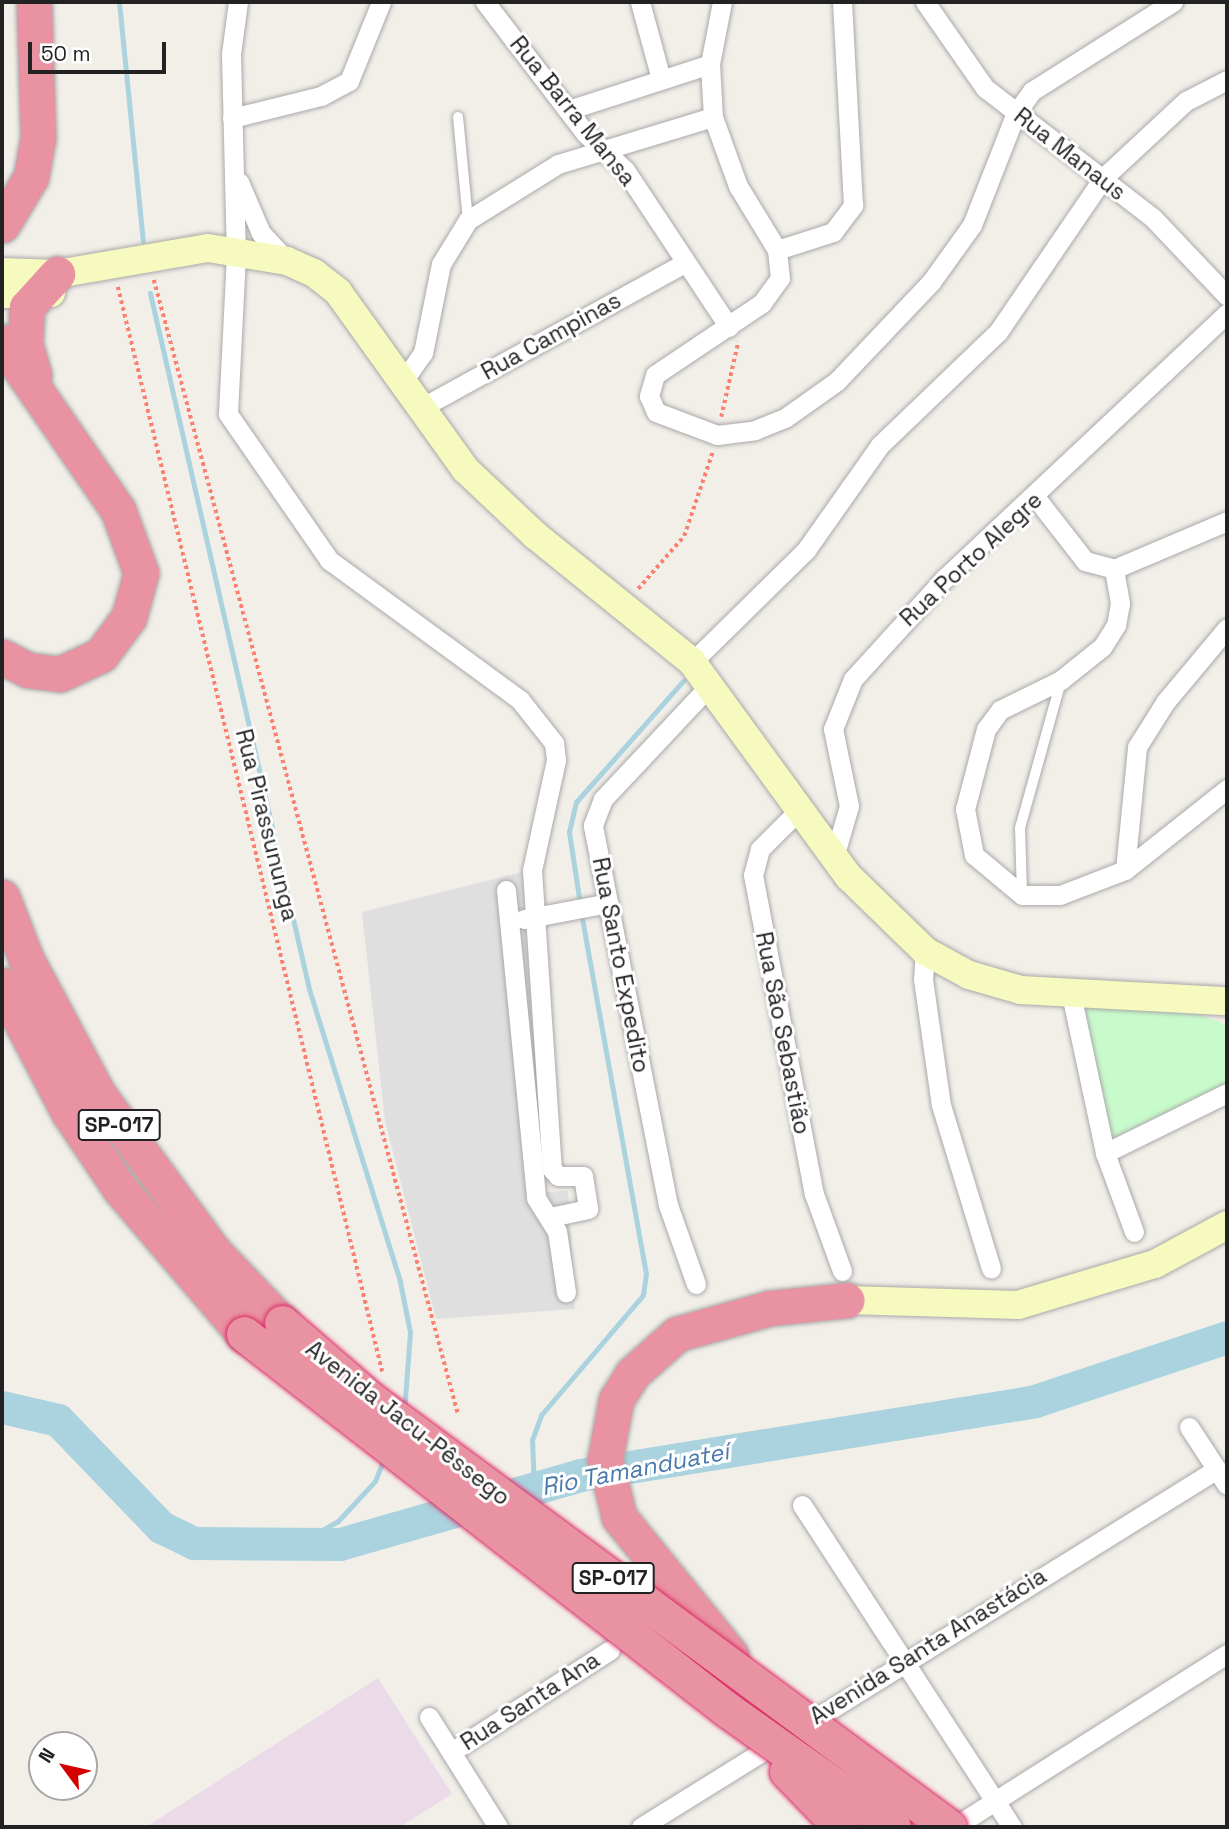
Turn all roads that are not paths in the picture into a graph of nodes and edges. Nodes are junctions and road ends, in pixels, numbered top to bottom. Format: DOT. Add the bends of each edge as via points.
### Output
graph roads {
  1 [pos="34,2"];
  2 [pos="237,2"];
  3 [pos="381,2"];
  4 [pos="485,2"];
  5 [pos="640,2"];
  6 [pos="722,2"];
  7 [pos="842,2"];
  8 [pos="925,2"];
  9 [pos="1172,2"];
  10 [pos="710,64"];
  11 [pos="661,79"];
  12 [pos="1227,80"];
  13 [pos="568,110"];
  14 [pos="1016,113"];
  15 [pos="458,117"];
  16 [pos="713,117"];
  17 [pos="232,118"];
  18 [pos="604,151"];
  19 [pos="233,164"];
  20 [pos="1103,178"];
  21 [pos="468,219"];
  22 [pos="2,225"];
  23 [pos="777,250"];
  24 [pos="233,255"];
  25 [pos="287,261"];
  26 [pos="683,264"];
  27 [pos="2,272"];
  28 [pos="31,288"];
  29 [pos="1227,296"];
  30 [pos="1227,313"];
  31 [pos="736,323"];
  32 [pos="2,342"];
  33 [pos="401,384"];
  34 [pos="37,386"];
  35 [pos="419,409"];
  36 [pos="1036,498"];
  37 [pos="1227,521"];
  38 [pos="1114,569"];
  39 [pos="1227,628"];
  40 [pos="2,657"];
  41 [pos="692,662"];
  42 [pos="1061,680"];
  43 [pos="711,684"];
  44 [pos="1227,789"];
  45 [pos="800,809"];
  46 [pos="834,857"];
  47 [pos="1125,870"];
  48 [pos="506,890"];
  49 [pos="1022,895"];
  50 [pos="2,897"];
  51 [pos="609,903"];
  52 [pos="535,916"];
  53 [pos="511,922"];
  54 [pos="925,950"];
  55 [pos="2,985"];
  56 [pos="1071,994"];
  57 [pos="1224,1004"];
  58 [pos="1227,1093"];
  59 [pos="1105,1153"];
  60 [pos="550,1217"];
  61 [pos="1227,1225"];
  62 [pos="1134,1232"];
  63 [pos="991,1269"];
  64 [pos="696,1284"];
  65 [pos="844,1286"];
  66 [pos="566,1292"];
  67 [pos="1189,1427"];
  68 [pos="1222,1477"];
  69 [pos="802,1505"];
  70 [pos="610,1650"];
  71 [pos="1227,1654"];
  72 [pos="902,1659"];
  73 [pos="758,1684"];
  74 [pos="729,1711"];
  75 [pos="429,1717"];
  76 [pos="451,1752"];
  77 [pos="995,1801"];
  78 [pos="498,1827"];
  79 [pos="641,1827"];
  80 [pos="841,1827"];
  81 [pos="893,1827"];
  82 [pos="951,1827"];
  83 [pos="1012,1827"];
  1 -- 22 [label="highway" via="38,139 31,177"];
  2 -- 17 [label="street"];
  3 -- 17 [label="street" via="349,81 321,96"];
  4 -- 13 [label="street, Rua Barra Mansa"];
  5 -- 11 [label="street"];
  6 -- 10 [label="street"];
  7 -- 23 [label="street" via="853,205 833,232"];
  8 -- 14 [label="street, Rua Manaus" via="955,53"];
  9 -- 14 [label="street" via="1058,72"];
  10 -- 11 [label="street"];
  10 -- 16 [label="street"];
  11 -- 13 [label="street"];
  12 -- 20 [label="street" via="1186,101"];
  13 -- 18 [label="street, Rua Barra Mansa"];
  14 -- 20 [label="street, Rua Manaus"];
  14 -- 31 [label="street" via="972,225 931,282 809,402 755,430 717,435 656,412 649,386 670,364"];
  15 -- 21 [label="lane"];
  16 -- 18 [label="street"];
  16 -- 23 [label="street" via="738,186"];
  17 -- 19 [label="street"];
  18 -- 21 [label="street" via="558,164"];
  18 -- 26 [label="street, Rua Barra Mansa" via="625,170"];
  19 -- 24 [label="street"];
  19 -- 25 [label="street" via="250,213"];
  20 -- 29 [label="street, Rua Manaus" via="1153,218"];
  20 -- 41 [label="street" via="998,332 880,445 806,550"];
  21 -- 33 [label="street" via="441,264 423,353"];
  23 -- 31 [label="street" via="781,264 775,291"];
  24 -- 25 [label="main road"];
  24 -- 28 [label="main road" via="210,266 117,281"];
  24 -- 28 [label="main road" via="208,248"];
  24 -- 52 [label="street" via="228,414 329,559 520,701 554,743 532,870"];
  25 -- 33 [label="main road" via="338,292"];
  26 -- 31 [label="street, Rua Barra Mansa"];
  26 -- 35 [label="street, Rua Campinas"];
  27 -- 28 [label="main road"];
  28 -- 34 [label="highway" via="24,325"];
  30 -- 36 [label="street, Rua Porto Alegre"];
  32 -- 34 [label="highway"];
  33 -- 35 [label="main road"];
  34 -- 40 [label="highway" via="118,510 141,573 129,617 101,655 60,674 28,670"];
  35 -- 41 [label="main road" via="486,491"];
  36 -- 38 [label="street" via="1085,561"];
  36 -- 46 [label="street, Rua Porto Alegre" via="944,579 853,679 833,729 849,806"];
  37 -- 38 [label="street"];
  38 -- 42 [label="street" via="1116,625 1083,666"];
  39 -- 47 [label="street" via="1166,701 1137,747"];
  41 -- 43 [label="main road"];
  42 -- 49 [label="lane" via="1020,828"];
  42 -- 49 [label="street" via="1000,710 986,729 965,809 974,855"];
  43 -- 45 [label="main road"];
  43 -- 51 [label="street, Rua Santo Expedito" via="597,810 593,825"];
  44 -- 47 [label="street"];
  45 -- 46 [label="main road"];
  45 -- 65 [label="street, Rua São Sebastião" via="760,849 753,875 814,1194"];
  46 -- 54 [label="main road" via="887,919"];
  47 -- 49 [label="street" via="1060,895"];
  48 -- 53 [label="street"];
  50 -- 73 [label="highway, Avenida Jacu-Pêssego / SP-017, bridge" via="31,970 98,1094 214,1252 282,1323 370,1399"];
  51 -- 52 [label="street"];
  51 -- 64 [label="street, Rua Santo Expedito" via="668,1205"];
  52 -- 53 [label="street"];
  52 -- 60 [label="street" via="552,1169 558,1176 583,1176 588,1209"];
  53 -- 60 [label="street" via="536,1198"];
  54 -- 56 [label="main road" via="992,983"];
  54 -- 63 [label="street" via="923,979 941,1105"];
  55 -- 74 [label="highway, Avenida Jacu-Pêssego / SP-017, bridge" via="69,1113 120,1189 244,1334"];
  56 -- 57 [label="main road"];
  56 -- 59 [label="street"];
  58 -- 59 [label="street"];
  59 -- 62 [label="street"];
  60 -- 66 [label="street" via="562,1248"];
  61 -- 65 [label="main road" via="1155,1264 1018,1305"];
  65 -- 73 [label="highway" via="709,1321 652,1352 616,1400 605,1459 619,1517 635,1542"];
  67 -- 68 [label="street"];
  68 -- 72 [label="street, Avenida Santa Anastácia"];
  69 -- 72 [label="street"];
  70 -- 76 [label="street, Rua Santa Ana"];
  71 -- 77 [label="street"];
  72 -- 77 [label="street"];
  72 -- 79 [label="street, Avenida Santa Anastácia"];
  73 -- 82 [label="highway, Avenida Jacu-Pêssego / SP-017, bridge"];
  74 -- 80 [label="highway, bridge"];
  74 -- 81 [label="highway, Avenida Jacu-Pêssego / SP-017, bridge"];
  75 -- 76 [label="street"];
  76 -- 78 [label="street"];
  77 -- 82 [label="street"];
  77 -- 83 [label="street"];
}
